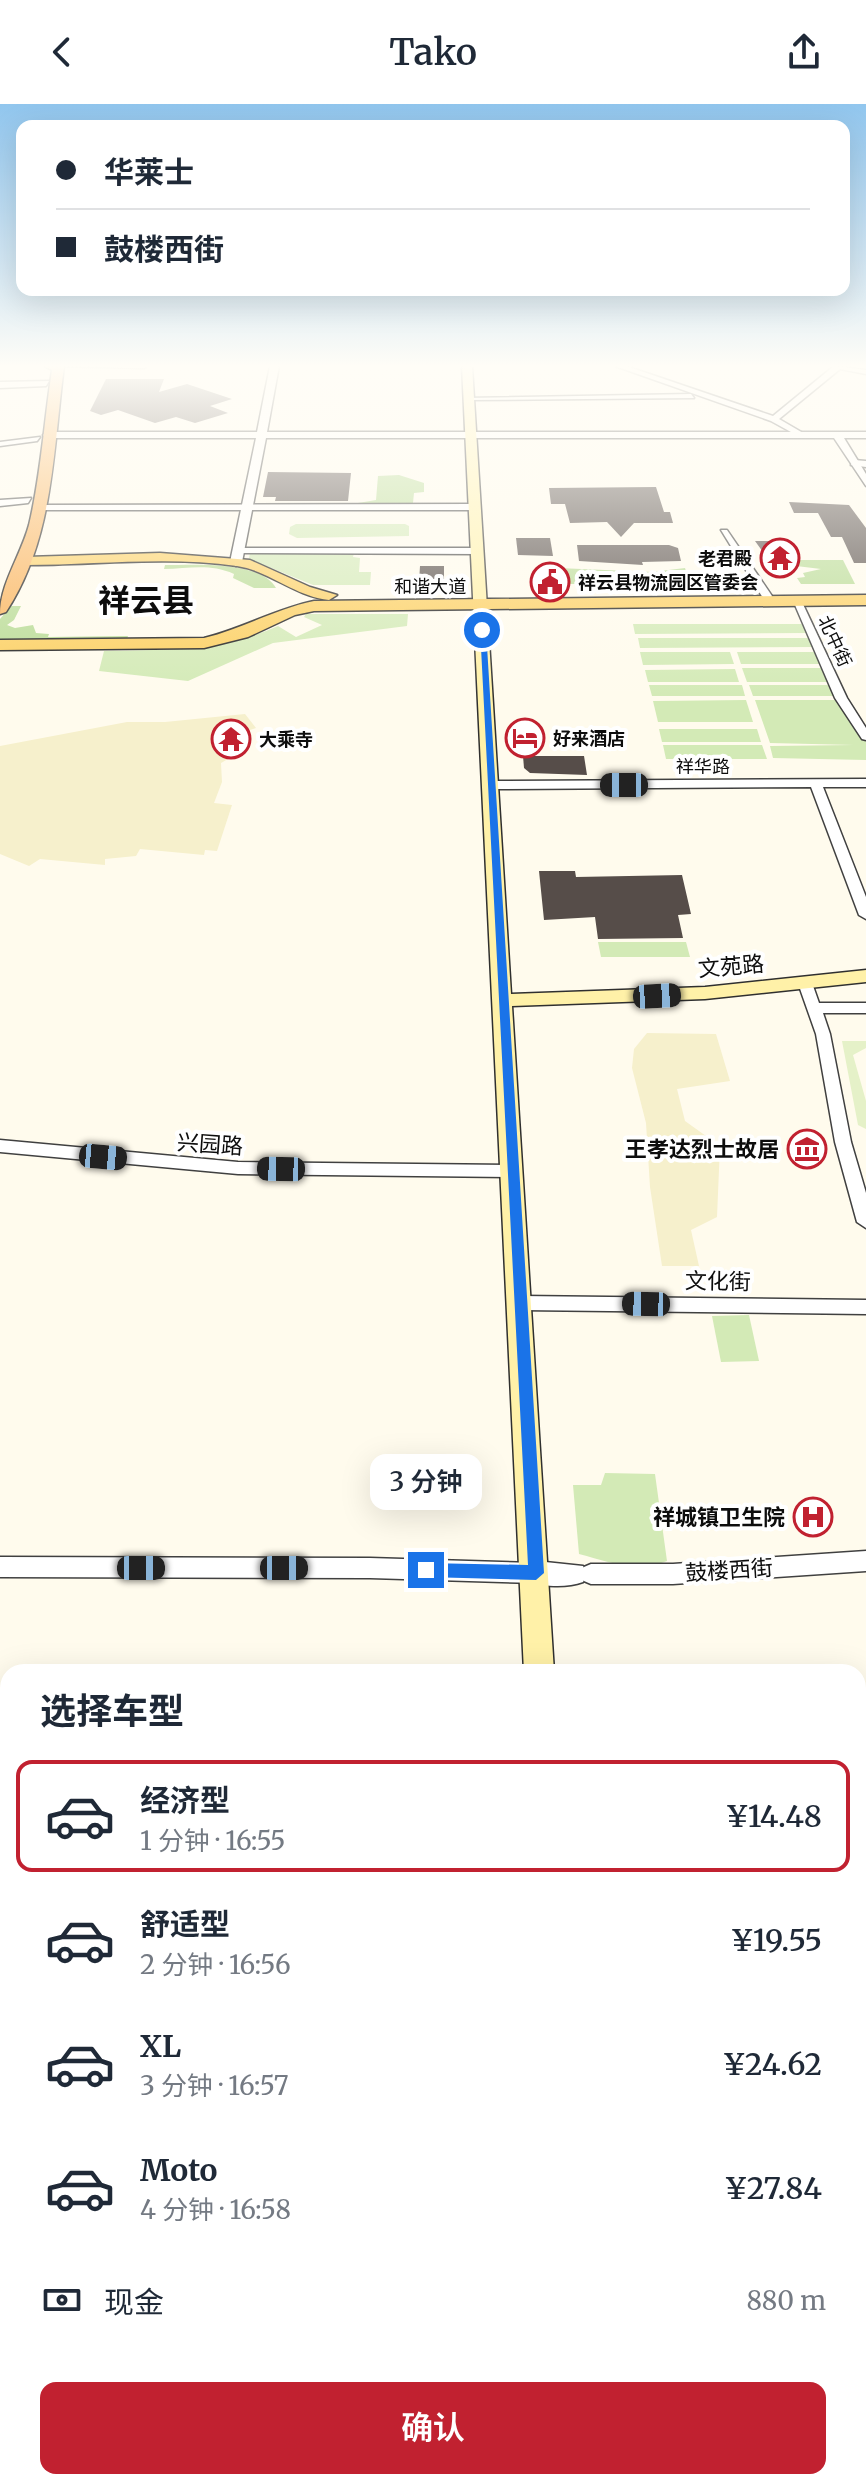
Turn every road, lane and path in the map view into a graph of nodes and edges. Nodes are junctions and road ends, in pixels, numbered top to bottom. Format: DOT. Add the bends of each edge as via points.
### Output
graph roads {
  1 [pos="35,477"];
  2 [pos="253,477"];
  3 [pos="473,477"];
  4 [pos="0,503"];
  5 [pos="31,505"];
  6 [pos="475,507"];
  7 [pos="247,508"];
  8 [pos="724,532"];
  9 [pos="478,551"];
  10 [pos="237,556"];
  11 [pos="26,561"];
  12 [pos="0,592"];
  13 [pos="767,596"];
  14 [pos="866,598"];
  15 [pos="302,600"];
  16 [pos="481,600"];
  17 [pos="796,600"];
  18 [pos="0,609"];
  19 [pos="0,645"];
  20 [pos="866,737"];
  21 [pos="866,783"];
  22 [pos="816,784"];
  23 [pos="491,785"];
  24 [pos="866,915"];
  25 [pos="866,976"];
  26 [pos="805,983"];
  27 [pos="504,1000"];
  28 [pos="815,1008"];
  29 [pos="866,1008"];
  30 [pos="0,1146"];
  31 [pos="513,1171"];
  32 [pos="866,1222"];
  33 [pos="521,1303"];
  34 [pos="866,1307"];
  35 [pos="866,1561"];
  36 [pos="0,1567"];
  37 [pos="536,1573"];
  38 [pos="583,1574"];
  39 [pos="539,1664"];
  1 -- 5 [label="highway"];
  2 -- 7 [label="street"];
  3 -- 6 [label="main road"];
  4 -- 5 [label="street"];
  5 -- 7 [label="street"];
  5 -- 11 [label="highway"];
  5 -- 12 [label="highway"];
  6 -- 7 [label="street"];
  6 -- 9 [label="main road"];
  7 -- 10 [label="street"];
  8 -- 13 [label="street"];
  9 -- 10 [label="street"];
  9 -- 16 [label="main road"];
  10 -- 11 [label="main road"];
  10 -- 15 [label="main road"];
  11 -- 18 [label="highway"];
  13 -- 14 [label="main road, 和谐大道"];
  13 -- 16 [label="main road, 和谐大道"];
  14 -- 17 [label="main road, 和谐大道"];
  15 -- 16 [label="main road, 和谐大道"];
  15 -- 19 [label="main road, 和谐大道" via="242,634 204,643"];
  16 -- 17 [label="main road, 和谐大道"];
  16 -- 23 [label="main road"];
  17 -- 20 [label="street, 北中街" via="841,698"];
  21 -- 22 [label="street, 祥华路"];
  22 -- 23 [label="street, 祥华路"];
  22 -- 24 [label="street"];
  23 -- 27 [label="main road"];
  25 -- 26 [label="main road, 文苑路"];
  26 -- 27 [label="main road, 文苑路" via="691,994"];
  26 -- 28 [label="street"];
  27 -- 31 [label="main road"];
  28 -- 29 [label="street"];
  28 -- 32 [label="street"];
  30 -- 31 [label="street, 兴园路" via="238,1168"];
  31 -- 33 [label="main road"];
  33 -- 34 [label="street, 文化街"];
  33 -- 37 [label="main road"];
  35 -- 38 [label="street, 鼓楼西街" via="673,1574"];
  36 -- 37 [label="street, 鼓楼西街"];
  37 -- 38 [label="street, 鼓楼西街"];
  37 -- 39 [label="main road"];
}
